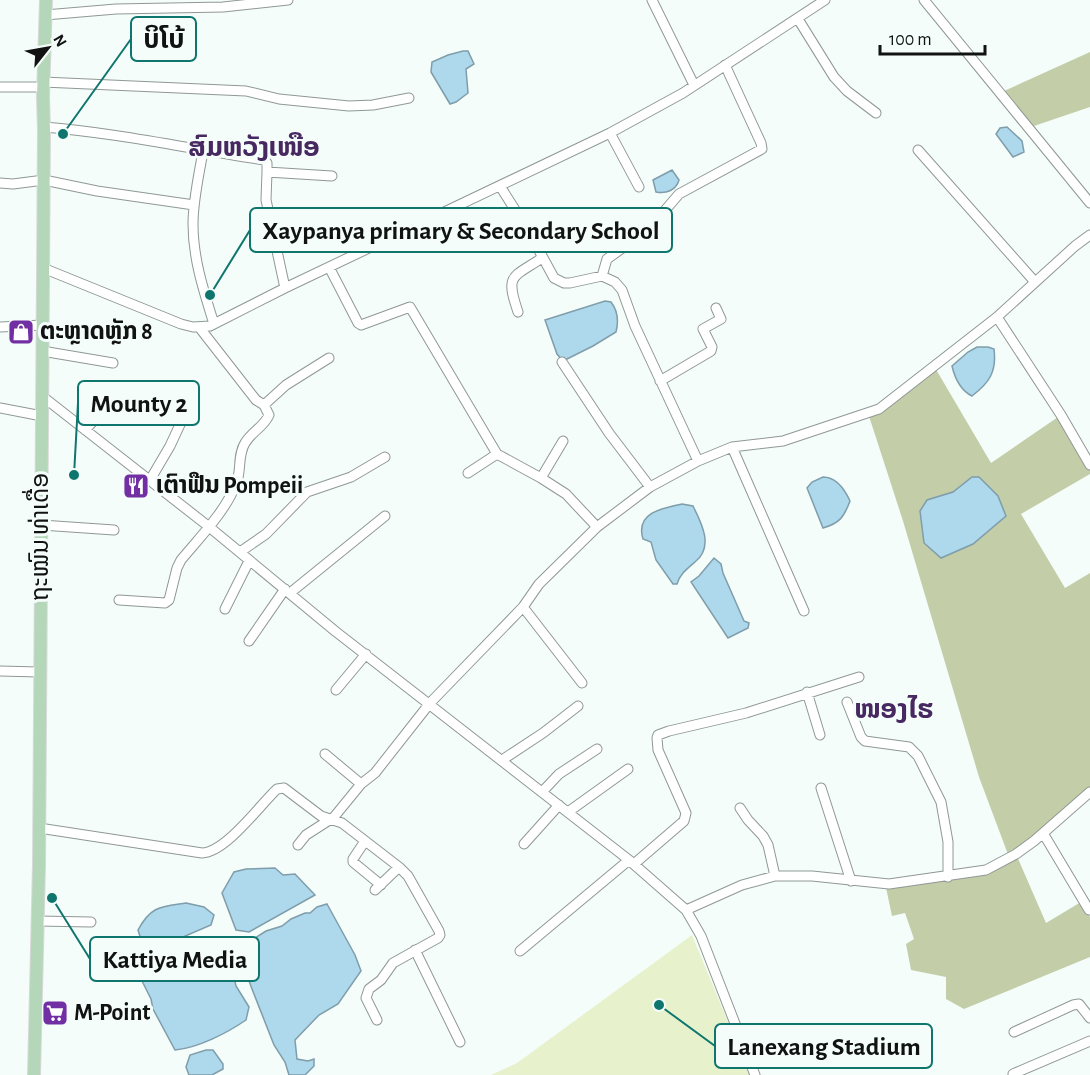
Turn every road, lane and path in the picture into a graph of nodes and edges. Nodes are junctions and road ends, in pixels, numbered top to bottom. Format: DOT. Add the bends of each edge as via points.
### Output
graph roads {
  1 [pos="46,0"];
  2 [pos="288,0"];
  3 [pos="652,0"];
  4 [pos="825,0"];
  5 [pos="924,0"];
  6 [pos="814,3"];
  7 [pos="45,15"];
  8 [pos="798,19"];
  9 [pos="725,65"];
  10 [pos="43,85"];
  11 [pos="694,85"];
  12 [pos="0,87"];
  13 [pos="409,98"];
  14 [pos="876,113"];
  15 [pos="44,127"];
  16 [pos="610,133"];
  17 [pos="918,150"];
  18 [pos="203,151"];
  19 [pos="267,172"];
  20 [pos="332,176"];
  21 [pos="44,180"];
  22 [pos="0,183"];
  23 [pos="500,186"];
  24 [pos="639,187"];
  25 [pos="1090,203"];
  26 [pos="194,205"];
  27 [pos="1090,235"];
  28 [pos="542,258"];
  29 [pos="329,267"];
  30 [pos="43,268"];
  31 [pos="602,276"];
  32 [pos="1035,282"];
  33 [pos="285,288"];
  34 [pos="716,308"];
  35 [pos="518,312"];
  36 [pos="997,317"];
  37 [pos="214,324"];
  38 [pos="43,325"];
  39 [pos="0,327"];
  40 [pos="199,327"];
  41 [pos="42,351"];
  42 [pos="329,358"];
  43 [pos="562,362"];
  44 [pos="113,363"];
  45 [pos="660,381"];
  46 [pos="42,396"];
  47 [pos="264,405"];
  48 [pos="0,408"];
  49 [pos="143,414"];
  50 [pos="42,416"];
  51 [pos="183,418"];
  52 [pos="86,430"];
  53 [pos="563,441"];
  54 [pos="732,447"];
  55 [pos="497,454"];
  56 [pos="385,457"];
  57 [pos="698,461"];
  58 [pos="1090,465"];
  59 [pos="468,473"];
  60 [pos="541,477"];
  61 [pos="150,480"];
  62 [pos="650,487"];
  63 [pos="385,516"];
  64 [pos="41,525"];
  65 [pos="208,526"];
  66 [pos="597,527"];
  67 [pos="114,530"];
  68 [pos="240,552"];
  69 [pos="249,561"];
  70 [pos="287,591"];
  71 [pos="119,600"];
  72 [pos="523,607"];
  73 [pos="225,609"];
  74 [pos="804,611"];
  75 [pos="249,641"];
  76 [pos="366,654"];
  77 [pos="0,671"];
  78 [pos="39,672"];
  79 [pos="859,677"];
  80 [pos="582,683"];
  81 [pos="336,690"];
  82 [pos="807,692"];
  83 [pos="847,702"];
  84 [pos="430,703"];
  85 [pos="578,706"];
  86 [pos="820,735"];
  87 [pos="597,749"];
  88 [pos="325,754"];
  89 [pos="502,760"];
  90 [pos="628,769"];
  91 [pos="361,784"];
  92 [pos="821,788"];
  93 [pos="542,792"];
  94 [pos="1090,792"];
  95 [pos="559,805"];
  96 [pos="740,808"];
  97 [pos="568,812"];
  98 [pos="331,819"];
  99 [pos="39,828"];
  100 [pos="1043,833"];
  101 [pos="365,841"];
  102 [pos="524,844"];
  103 [pos="298,845"];
  104 [pos="631,862"];
  105 [pos="399,867"];
  106 [pos="775,876"];
  107 [pos="948,876"];
  108 [pos="850,881"];
  109 [pos="686,910"];
  110 [pos="1089,910"];
  111 [pos="38,921"];
  112 [pos="91,922"];
  113 [pos="415,950"];
  114 [pos="520,951"];
  115 [pos="1090,1018"];
  116 [pos="377,1020"];
  117 [pos="1014,1032"];
  118 [pos="1090,1041"];
  119 [pos="460,1042"];
  120 [pos="1013,1074"];
  121 [pos="34,1075"];
  122 [pos="755,1075"];
  1 -- 7 [label="main road, ຖະໝົນ ທ່າເດື່ອ"];
  2 -- 7 [label="street"];
  3 -- 11 [label="street"];
  4 -- 6 [label="street"];
  5 -- 25 [label="street"];
  6 -- 8 [label="street"];
  7 -- 10 [label="main road, ຖະໝົນ ທ່າເດື່ອ"];
  8 -- 9 [label="street"];
  8 -- 14 [label="street" via="834,77"];
  9 -- 11 [label="street"];
  9 -- 31 [label="street" via="762,149 679,194 649,229 607,259"];
  10 -- 12 [label="street"];
  10 -- 13 [label="street" via="246,91 279,99 349,106"];
  10 -- 15 [label="main road, ຖະໝົນ ທ່າເດື່ອ"];
  11 -- 16 [label="street"];
  15 -- 18 [label="street" via="118,135"];
  15 -- 21 [label="main road, ຖະໝົນ ທ່າເດື່ອ"];
  16 -- 23 [label="street"];
  16 -- 24 [label="street"];
  17 -- 32 [label="street"];
  18 -- 19 [label="street" via="264,160"];
  18 -- 26 [label="street"];
  19 -- 20 [label="street"];
  19 -- 33 [label="street" via="267,200"];
  21 -- 22 [label="street"];
  21 -- 26 [label="street"];
  21 -- 30 [label="main road, ຖະໝົນ ທ່າເດື່ອ"];
  23 -- 28 [label="street"];
  23 -- 29 [label="street"];
  26 -- 37 [label="street" via="196,258"];
  27 -- 32 [label="street"];
  28 -- 31 [label="street" via="554,278 564,283"];
  28 -- 35 [label="street" via="511,283"];
  29 -- 33 [label="street"];
  29 -- 55 [label="street" via="361,325 410,308"];
  30 -- 38 [label="main road, ຖະໝົນ ທ່າເດື່ອ"];
  30 -- 40 [label="street" via="182,324"];
  31 -- 45 [label="street" via="622,290"];
  32 -- 36 [label="street"];
  33 -- 37 [label="street"];
  34 -- 45 [label="street" via="720,319 703,329 711,351"];
  36 -- 54 [label="street" via="879,409 783,441"];
  36 -- 58 [label="street"];
  37 -- 40 [label="street"];
  38 -- 39 [label="street"];
  38 -- 41 [label="main road, ຖະໝົນ ທ່າເດື່ອ"];
  40 -- 47 [label="street"];
  41 -- 44 [label="street"];
  41 -- 46 [label="main road, ຖະໝົນ ທ່າເດື່ອ"];
  42 -- 47 [label="street" via="286,385"];
  43 -- 62 [label="street"];
  45 -- 57 [label="street"];
  46 -- 50 [label="main road, ຖະໝົນ ທ່າເດື່ອ"];
  46 -- 52 [label="street"];
  47 -- 65 [label="street" via="270,415 245,443 239,456 236,485"];
  48 -- 50 [label="street"];
  49 -- 52 [label="street" via="117,396"];
  50 -- 64 [label="main road, ຖະໝົນ ທ່າເດື່ອ"];
  51 -- 61 [label="street"];
  52 -- 61 [label="street"];
  53 -- 60 [label="street"];
  54 -- 57 [label="street"];
  54 -- 74 [label="street"];
  55 -- 59 [label="street"];
  55 -- 60 [label="street"];
  56 -- 68 [label="street" via="351,477 307,492 266,534"];
  57 -- 62 [label="street"];
  60 -- 66 [label="street" via="566,494"];
  61 -- 65 [label="street"];
  62 -- 66 [label="street"];
  63 -- 70 [label="street"];
  64 -- 67 [label="street"];
  64 -- 78 [label="main road, ຖະໝົນ ທ່າເດື່ອ"];
  65 -- 68 [label="street"];
  65 -- 71 [label="street" via="181,560 169,600"];
  66 -- 72 [label="street" via="539,584"];
  68 -- 69 [label="street"];
  69 -- 70 [label="street"];
  69 -- 73 [label="street"];
  70 -- 75 [label="street"];
  70 -- 76 [label="street"];
  72 -- 80 [label="street"];
  72 -- 84 [label="street"];
  76 -- 81 [label="street"];
  76 -- 84 [label="street"];
  77 -- 78 [label="street"];
  78 -- 99 [label="main road, ຖະໝົນ ທ່າເດື່ອ"];
  79 -- 82 [label="street"];
  82 -- 86 [label="street"];
  82 -- 104 [label="street" via="746,713 658,735 658,750 686,813 684,821"];
  83 -- 107 [label="street" via="865,741 909,747 918,756 941,802 948,842"];
  84 -- 89 [label="street"];
  84 -- 91 [label="street" via="375,773"];
  85 -- 89 [label="street"];
  87 -- 93 [label="street" via="559,774"];
  88 -- 91 [label="street"];
  89 -- 93 [label="street"];
  90 -- 97 [label="street"];
  91 -- 98 [label="street"];
  92 -- 108 [label="street"];
  93 -- 95 [label="street"];
  94 -- 100 [label="street"];
  95 -- 97 [label="street"];
  95 -- 102 [label="street"];
  96 -- 106 [label="street" via="768,845"];
  97 -- 104 [label="street"];
  98 -- 99 [label="street" via="281,787 210,853"];
  98 -- 101 [label="street"];
  98 -- 103 [label="street"];
  99 -- 111 [label="main road, ຖະໝົນ ທ່າເດື່ອ"];
  100 -- 107 [label="street" via="986,870"];
  100 -- 110 [label="street"];
  101 -- 105 [label="street"];
  101 -- 105 [label="street" via="353,862 378,888"];
  104 -- 109 [label="street"];
  104 -- 114 [label="street"];
  105 -- 113 [label="street" via="408,876 440,935"];
  106 -- 108 [label="street"];
  106 -- 109 [label="street" via="758,879"];
  107 -- 108 [label="street" via="889,884"];
  109 -- 122 [label="street" via="701,936"];
  111 -- 112 [label="street"];
  111 -- 121 [label="main road, ຖະໝົນ ທ່າເດື່ອ"];
  113 -- 116 [label="street" via="393,963 369,989 366,998"];
  113 -- 119 [label="street"];
  115 -- 117 [label="street" via="1082,1006 1073,1005"];
  118 -- 120 [label="street"];
}
